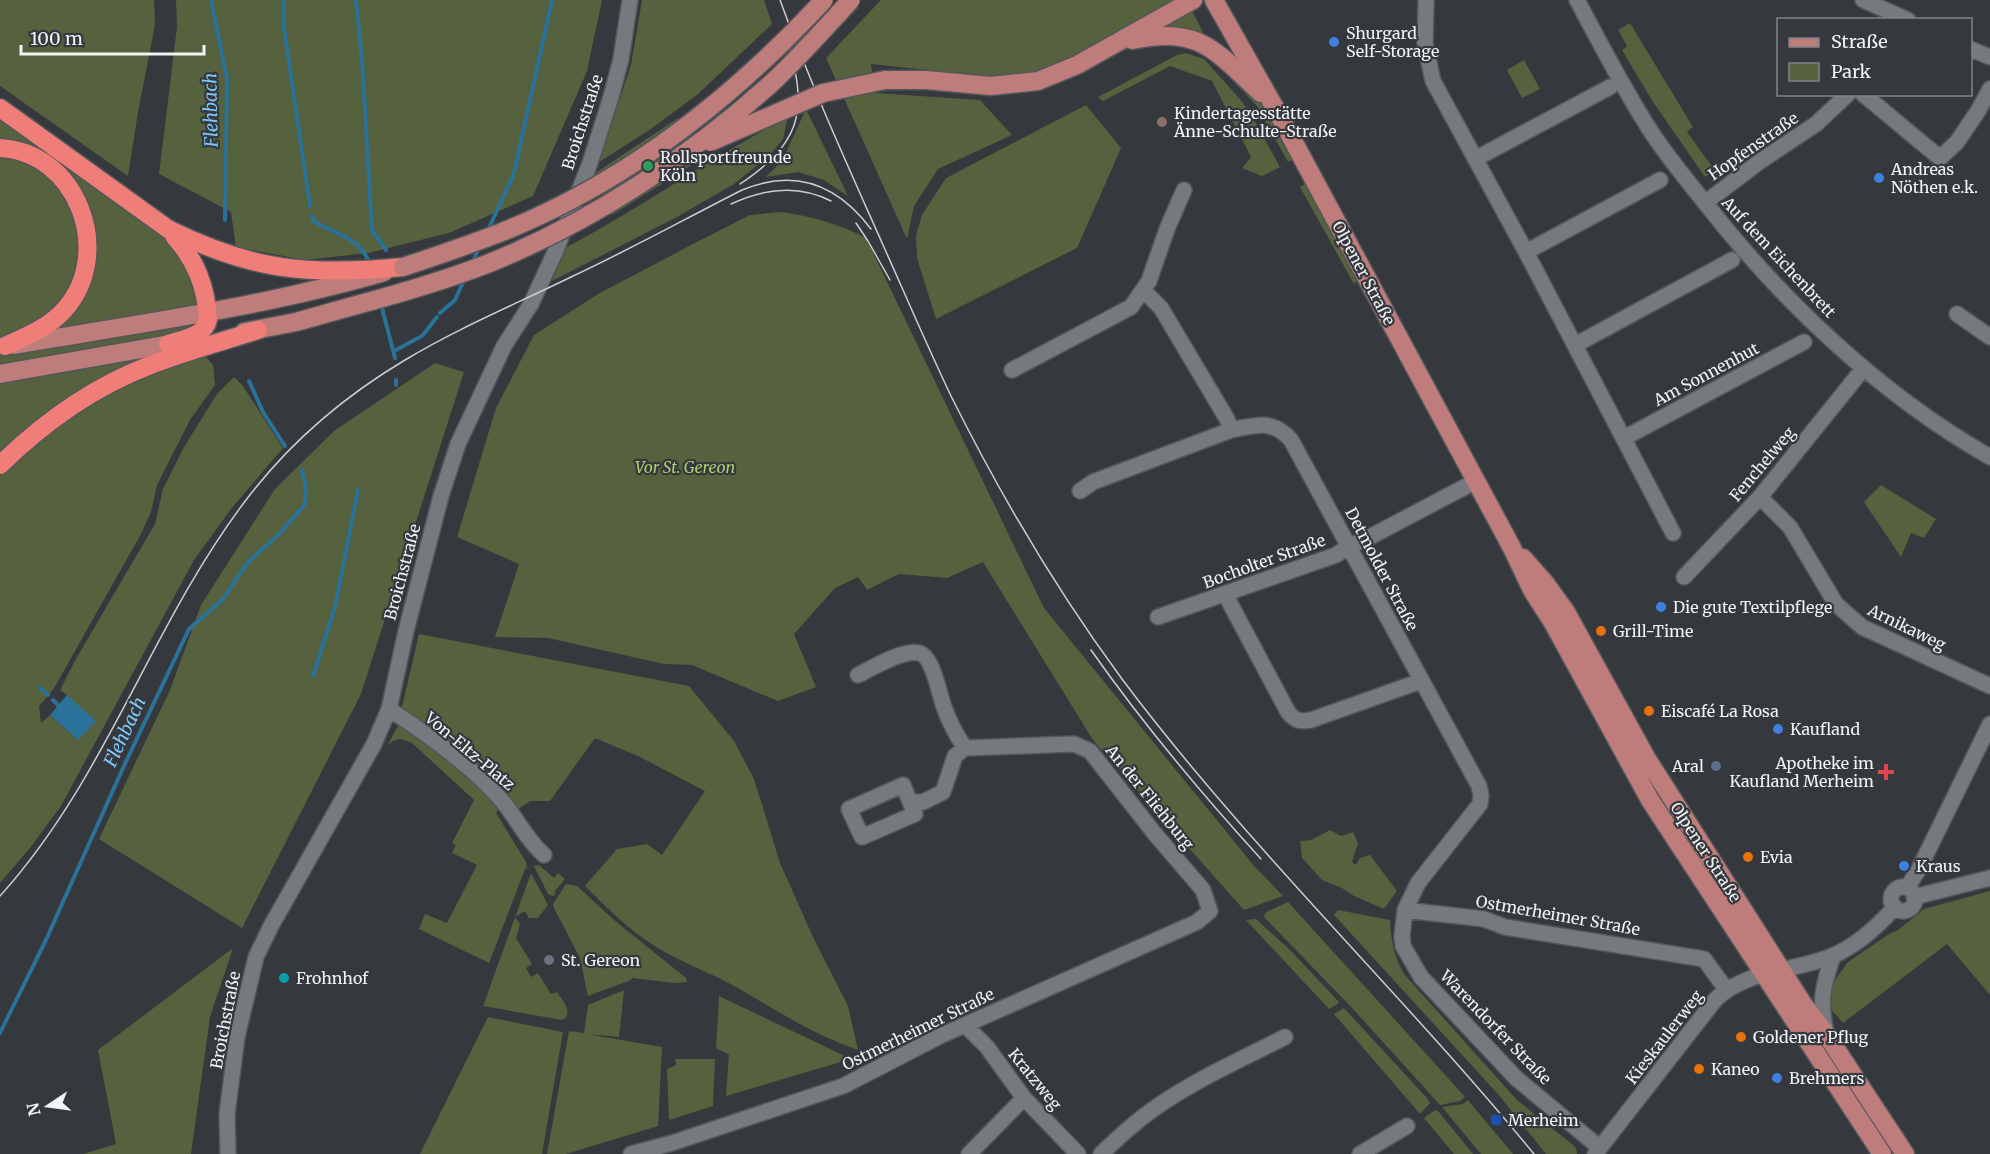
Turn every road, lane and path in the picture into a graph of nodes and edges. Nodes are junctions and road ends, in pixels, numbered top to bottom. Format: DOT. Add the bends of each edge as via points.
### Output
graph roads {
  1 [pos="630,0"];
  2 [pos="824,0"];
  3 [pos="850,0"];
  4 [pos="1192,0"];
  5 [pos="1214,0"];
  6 [pos="1426,0"];
  7 [pos="1577,0"];
  8 [pos="1863,0"];
  9 [pos="1900,13"];
  10 [pos="1115,44"];
  11 [pos="1972,49"];
  12 [pos="1990,57"];
  13 [pos="1610,87"];
  14 [pos="1990,89"];
  15 [pos="1846,96"];
  16 [pos="1865,96"];
  17 [pos="1273,105"];
  18 [pos="0,108"];
  19 [pos="0,148"];
  20 [pos="687,152"];
  21 [pos="1475,159"];
  22 [pos="1660,180"];
  23 [pos="1184,190"];
  24 [pos="1705,203"];
  25 [pos="168,229"];
  26 [pos="1526,252"];
  27 [pos="1732,260"];
  28 [pos="403,267"];
  29 [pos="344,277"];
  30 [pos="1144,291"];
  31 [pos="207,312"];
  32 [pos="1957,314"];
  33 [pos="258,330"];
  34 [pos="1989,334"];
  35 [pos="1804,342"];
  36 [pos="168,344"];
  37 [pos="1575,345"];
  38 [pos="2,347"];
  39 [pos="1863,369"];
  40 [pos="1012,370"];
  41 [pos="0,374"];
  42 [pos="1231,430"];
  43 [pos="1624,438"];
  44 [pos="1990,457"];
  45 [pos="0,465"];
  46 [pos="1476,482"];
  47 [pos="1080,491"];
  48 [pos="1760,496"];
  49 [pos="1673,533"];
  50 [pos="1349,546"];
  51 [pos="1684,577"];
  52 [pos="1225,594"];
  53 [pos="1559,617"];
  54 [pos="1158,618"];
  55 [pos="858,675"];
  56 [pos="1421,681"];
  57 [pos="1990,686"];
  58 [pos="389,709"];
  59 [pos="1990,724"];
  60 [pos="966,748"];
  61 [pos="910,802"];
  62 [pos="544,855"];
  63 [pos="1990,878"];
  64 [pos="1911,893"];
  65 [pos="1405,910"];
  66 [pos="1210,911"];
  67 [pos="1833,956"];
  68 [pos="1782,969"];
  69 [pos="1764,974"];
  70 [pos="1726,989"];
  71 [pos="965,1025"];
  72 [pos="1826,1034"];
  73 [pos="1285,1037"];
  74 [pos="1024,1098"];
  75 [pos="1407,1126"];
  76 [pos="1598,1151"];
  77 [pos="228,1154"];
  78 [pos="631,1154"];
  79 [pos="969,1154"];
  80 [pos="1078,1154"];
  81 [pos="1101,1154"];
  82 [pos="1360,1154"];
  83 [pos="1882,1154"];
  84 [pos="1905,1154"];
  1 -- 58 [label="street, Broichstraße" via="621,59 590,163 531,304 504,346 458,444 405,631"];
  2 -- 28 [label="main road, bridge" via="766,60 660,147 538,216"];
  3 -- 20 [label="main road, bridge" via="777,78"];
  4 -- 10 [label="main road"];
  5 -- 17 [label="main road, Olpener Straße"];
  6 -- 21 [label="street" via="1425,43 1433,81"];
  7 -- 24 [label="street, Auf dem Eichenbrett" via="1649,128"];
  8 -- 9 [label="street"];
  10 -- 17 [label="main road" via="1154,35 1196,41 1216,52"];
  10 -- 20 [label="main road, bridge" via="1061,73 1024,84 885,80 844,87"];
  11 -- 12 [label="street"];
  13 -- 21 [label="street"];
  14 -- 16 [label="street" via="1957,142 1940,158"];
  15 -- 24 [label="street, Hopfenstraße" via="1816,124"];
  17 -- 46 [label="main road, Olpener Straße"];
  18 -- 25 [label="highway"];
  19 -- 38 [label="highway" via="40,161 68,185 85,218 88,237 84,274 67,307 39,331"];
  20 -- 33 [label="main road, bridge" via="615,200 523,248 459,274"];
  21 -- 26 [label="street"];
  22 -- 26 [label="street"];
  23 -- 30 [label="street"];
  24 -- 39 [label="street, Auf dem Eichenbrett" via="1785,294"];
  25 -- 29 [label="highway" via="230,256"];
  25 -- 31 [label="highway" via="193,260"];
  26 -- 37 [label="street"];
  27 -- 37 [label="street"];
  28 -- 29 [label="highway"];
  29 -- 31 [label="main road"];
  30 -- 40 [label="street" via="1131,307"];
  30 -- 42 [label="street" via="1161,308"];
  31 -- 36 [label="highway" via="206,326 199,334"];
  31 -- 38 [label="main road"];
  32 -- 34 [label="street"];
  33 -- 36 [label="main road"];
  33 -- 45 [label="highway" via="149,365 95,391 44,425"];
  35 -- 43 [label="street, Am Sonnenhut"];
  36 -- 41 [label="main road"];
  37 -- 43 [label="street"];
  39 -- 44 [label="street, Auf dem Eichenbrett" via="1900,399"];
  39 -- 48 [label="street, Fenchelweg"];
  42 -- 47 [label="street, Detmolder Straße" via="1092,482"];
  42 -- 50 [label="street, Detmolder Straße" via="1271,425 1284,431"];
  43 -- 49 [label="street"];
  46 -- 50 [label="street, Bocholter Straße"];
  46 -- 53 [label="main road, Olpener Straße" via="1532,590"];
  48 -- 51 [label="street, Fenchelweg"];
  48 -- 57 [label="street, Arnikaweg" via="1790,527 1845,614 1862,627"];
  50 -- 52 [label="street, Bocholter Straße" via="1336,555"];
  50 -- 56 [label="street, Detmolder Straße"];
  52 -- 54 [label="street, Bocholter Straße"];
  52 -- 56 [label="street" via="1294,719 1311,720"];
  53 -- 68 [label="main road, Olpener Straße"];
  53 -- 69 [label="main road, Olpener Straße" via="1650,800"];
  55 -- 60 [label="street" via="904,654 919,653 927,658 943,706"];
  56 -- 65 [label="street, Detmolder Straße" via="1481,795 1480,804 1418,883"];
  58 -- 62 [label="street, Von-Eltz-Platz" via="490,788"];
  58 -- 77 [label="street, Broichstraße" via="374,744 256,957 232,1074"];
  59 -- 64 [label="street"];
  60 -- 61 [label="street" via="955,756 943,792 923,802"];
  60 -- 66 [label="street, An der Fliehburg" via="1074,744 1090,752 1203,890"];
  63 -- 64 [label="street"];
  64 -- 67 [label="street" via="1913,904 1908,909 1894,907 1879,926"];
  65 -- 70 [label="street, Ostmerheimer Straße" via="1484,919 1505,927 1704,959"];
  65 -- 76 [label="street, Warendorfer Straße" via="1403,946 1421,977 1516,1078"];
  66 -- 71 [label="street, Ostmerheimer Straße" via="1197,922"];
  67 -- 68 [label="street"];
  67 -- 72 [label="street" via="1821,1000"];
  68 -- 69 [label="street, Kieskaulerweg"];
  68 -- 72 [label="main road, Olpener Straße"];
  69 -- 70 [label="street, Kieskaulerweg"];
  69 -- 83 [label="main road, Olpener Straße"];
  70 -- 76 [label="street, Kieskaulerweg"];
  71 -- 74 [label="street, Kratzweg" via="987,1047"];
  71 -- 78 [label="street, Ostmerheimer Straße" via="843,1086"];
  72 -- 84 [label="main road, Olpener Straße"];
  73 -- 81 [label="street" via="1158,1106"];
  74 -- 79 [label="street"];
  74 -- 80 [label="street, Kratzweg"];
  75 -- 82 [label="street"];
}
